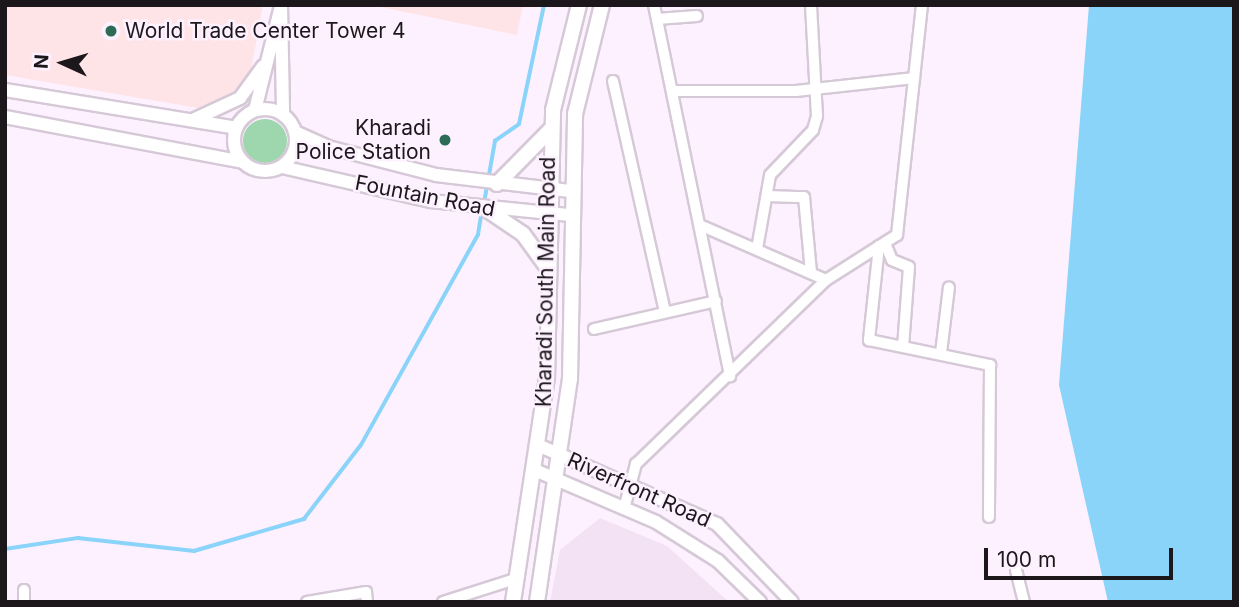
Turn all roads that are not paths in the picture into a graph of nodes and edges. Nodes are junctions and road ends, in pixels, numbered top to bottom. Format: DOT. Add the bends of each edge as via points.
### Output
graph roads {
  1 [pos="579,5"];
  2 [pos="602,5"];
  3 [pos="654,5"];
  4 [pos="811,5"];
  5 [pos="922,5"];
  6 [pos="281,6"];
  7 [pos="697,16"];
  8 [pos="657,19"];
  9 [pos="267,56"];
  10 [pos="914,78"];
  11 [pos="613,81"];
  12 [pos="816,89"];
  13 [pos="5,90"];
  14 [pos="673,91"];
  15 [pos="255,110"];
  16 [pos="283,114"];
  17 [pos="5,117"];
  18 [pos="188,121"];
  19 [pos="236,128"];
  20 [pos="551,128"];
  21 [pos="295,132"];
  22 [pos="243,162"];
  23 [pos="282,167"];
  24 [pos="494,183"];
  25 [pos="547,189"];
  26 [pos="570,191"];
  27 [pos="767,196"];
  28 [pos="488,210"];
  29 [pos="548,213"];
  30 [pos="570,215"];
  31 [pos="702,226"];
  32 [pos="882,244"];
  33 [pos="757,249"];
  34 [pos="547,267"];
  35 [pos="811,273"];
  36 [pos="826,280"];
  37 [pos="949,288"];
  38 [pos="716,301"];
  39 [pos="664,308"];
  40 [pos="594,329"];
  41 [pos="903,346"];
  42 [pos="941,353"];
  43 [pos="730,376"];
  44 [pos="540,446"];
  45 [pos="562,456"];
  46 [pos="537,471"];
  47 [pos="558,482"];
  48 [pos="629,484"];
  49 [pos="624,509"];
  50 [pos="989,517"];
  51 [pos="1016,570"];
  52 [pos="518,578"];
  53 [pos="307,602"];
  54 [pos="367,602"];
  55 [pos="443,602"];
  56 [pos="513,602"];
  57 [pos="537,602"];
  58 [pos="760,602"];
  59 [pos="792,602"];
  60 [pos="1024,602"];
  1 -- 20 [label="main road, Kharadi South Main Road"];
  2 -- 26 [label="main road, Kharadi South Main Road" via="575,114"];
  3 -- 8 [label="street"];
  4 -- 12 [label="street"];
  5 -- 10 [label="street"];
  6 -- 9 [label="street"];
  6 -- 16 [label="street"];
  7 -- 8 [label="street"];
  8 -- 14 [label="street"];
  9 -- 15 [label="street"];
  9 -- 18 [label="street" via="240,98"];
  10 -- 12 [label="street"];
  10 -- 32 [label="street" via="897,235"];
  11 -- 39 [label="street"];
  12 -- 14 [label="street"];
  12 -- 27 [label="street" via="813,130 770,174"];
  13 -- 18 [label="street"];
  14 -- 31 [label="street"];
  15 -- 16 [label="street"];
  15 -- 19 [label="street"];
  16 -- 21 [label="street"];
  17 -- 22 [label="street, Fountain Road"];
  18 -- 19 [label="street"];
  19 -- 22 [label="street" via="234,146"];
  20 -- 24 [label="main road"];
  20 -- 25 [label="main road, Kharadi South Main Road"];
  21 -- 23 [label="street" via="293,154"];
  21 -- 24 [label="street, Fountain Road" via="328,148"];
  22 -- 23 [label="street, Fountain Road" via="259,171"];
  23 -- 28 [label="street, Fountain Road"];
  24 -- 25 [label="street, Fountain Road"];
  25 -- 26 [label="street, Fountain Road"];
  25 -- 29 [label="main road, Kharadi South Main Road"];
  26 -- 30 [label="main road, Kharadi South Main Road"];
  27 -- 33 [label="street"];
  27 -- 35 [label="street" via="804,197"];
  28 -- 29 [label="street, Fountain Road"];
  28 -- 34 [label="main road" via="523,234"];
  29 -- 30 [label="street, Fountain Road"];
  29 -- 34 [label="main road, Kharadi South Main Road"];
  30 -- 45 [label="main road, Kharadi South Main Road" via="570,379"];
  31 -- 33 [label="street"];
  31 -- 38 [label="street"];
  32 -- 36 [label="street"];
  32 -- 41 [label="street" via="892,260 909,267"];
  32 -- 41 [label="street" via="869,340"];
  33 -- 35 [label="street"];
  34 -- 44 [label="main road, Kharadi South Main Road"];
  35 -- 36 [label="street"];
  36 -- 43 [label="street"];
  37 -- 42 [label="street"];
  38 -- 39 [label="street"];
  38 -- 43 [label="street"];
  39 -- 40 [label="street"];
  41 -- 42 [label="street"];
  42 -- 50 [label="street" via="990,365"];
  43 -- 48 [label="street" via="636,464"];
  44 -- 45 [label="street, Riverfront Road"];
  44 -- 46 [label="main road, Kharadi South Main Road"];
  45 -- 47 [label="main road, Kharadi South Main Road"];
  45 -- 48 [label="street, Riverfront Road"];
  46 -- 47 [label="street, Riverfront Road"];
  46 -- 52 [label="main road, Kharadi South Main Road"];
  47 -- 49 [label="street, Riverfront Road"];
  47 -- 57 [label="main road, Kharadi South Main Road"];
  48 -- 49 [label="street"];
  48 -- 59 [label="street, Riverfront Road" via="717,524"];
  49 -- 58 [label="street, Riverfront Road" via="718,561"];
  51 -- 60 [label="street"];
  52 -- 55 [label="street"];
  52 -- 56 [label="main road, Kharadi South Main Road"];
  53 -- 54 [label="street" via="366,592"];
}
